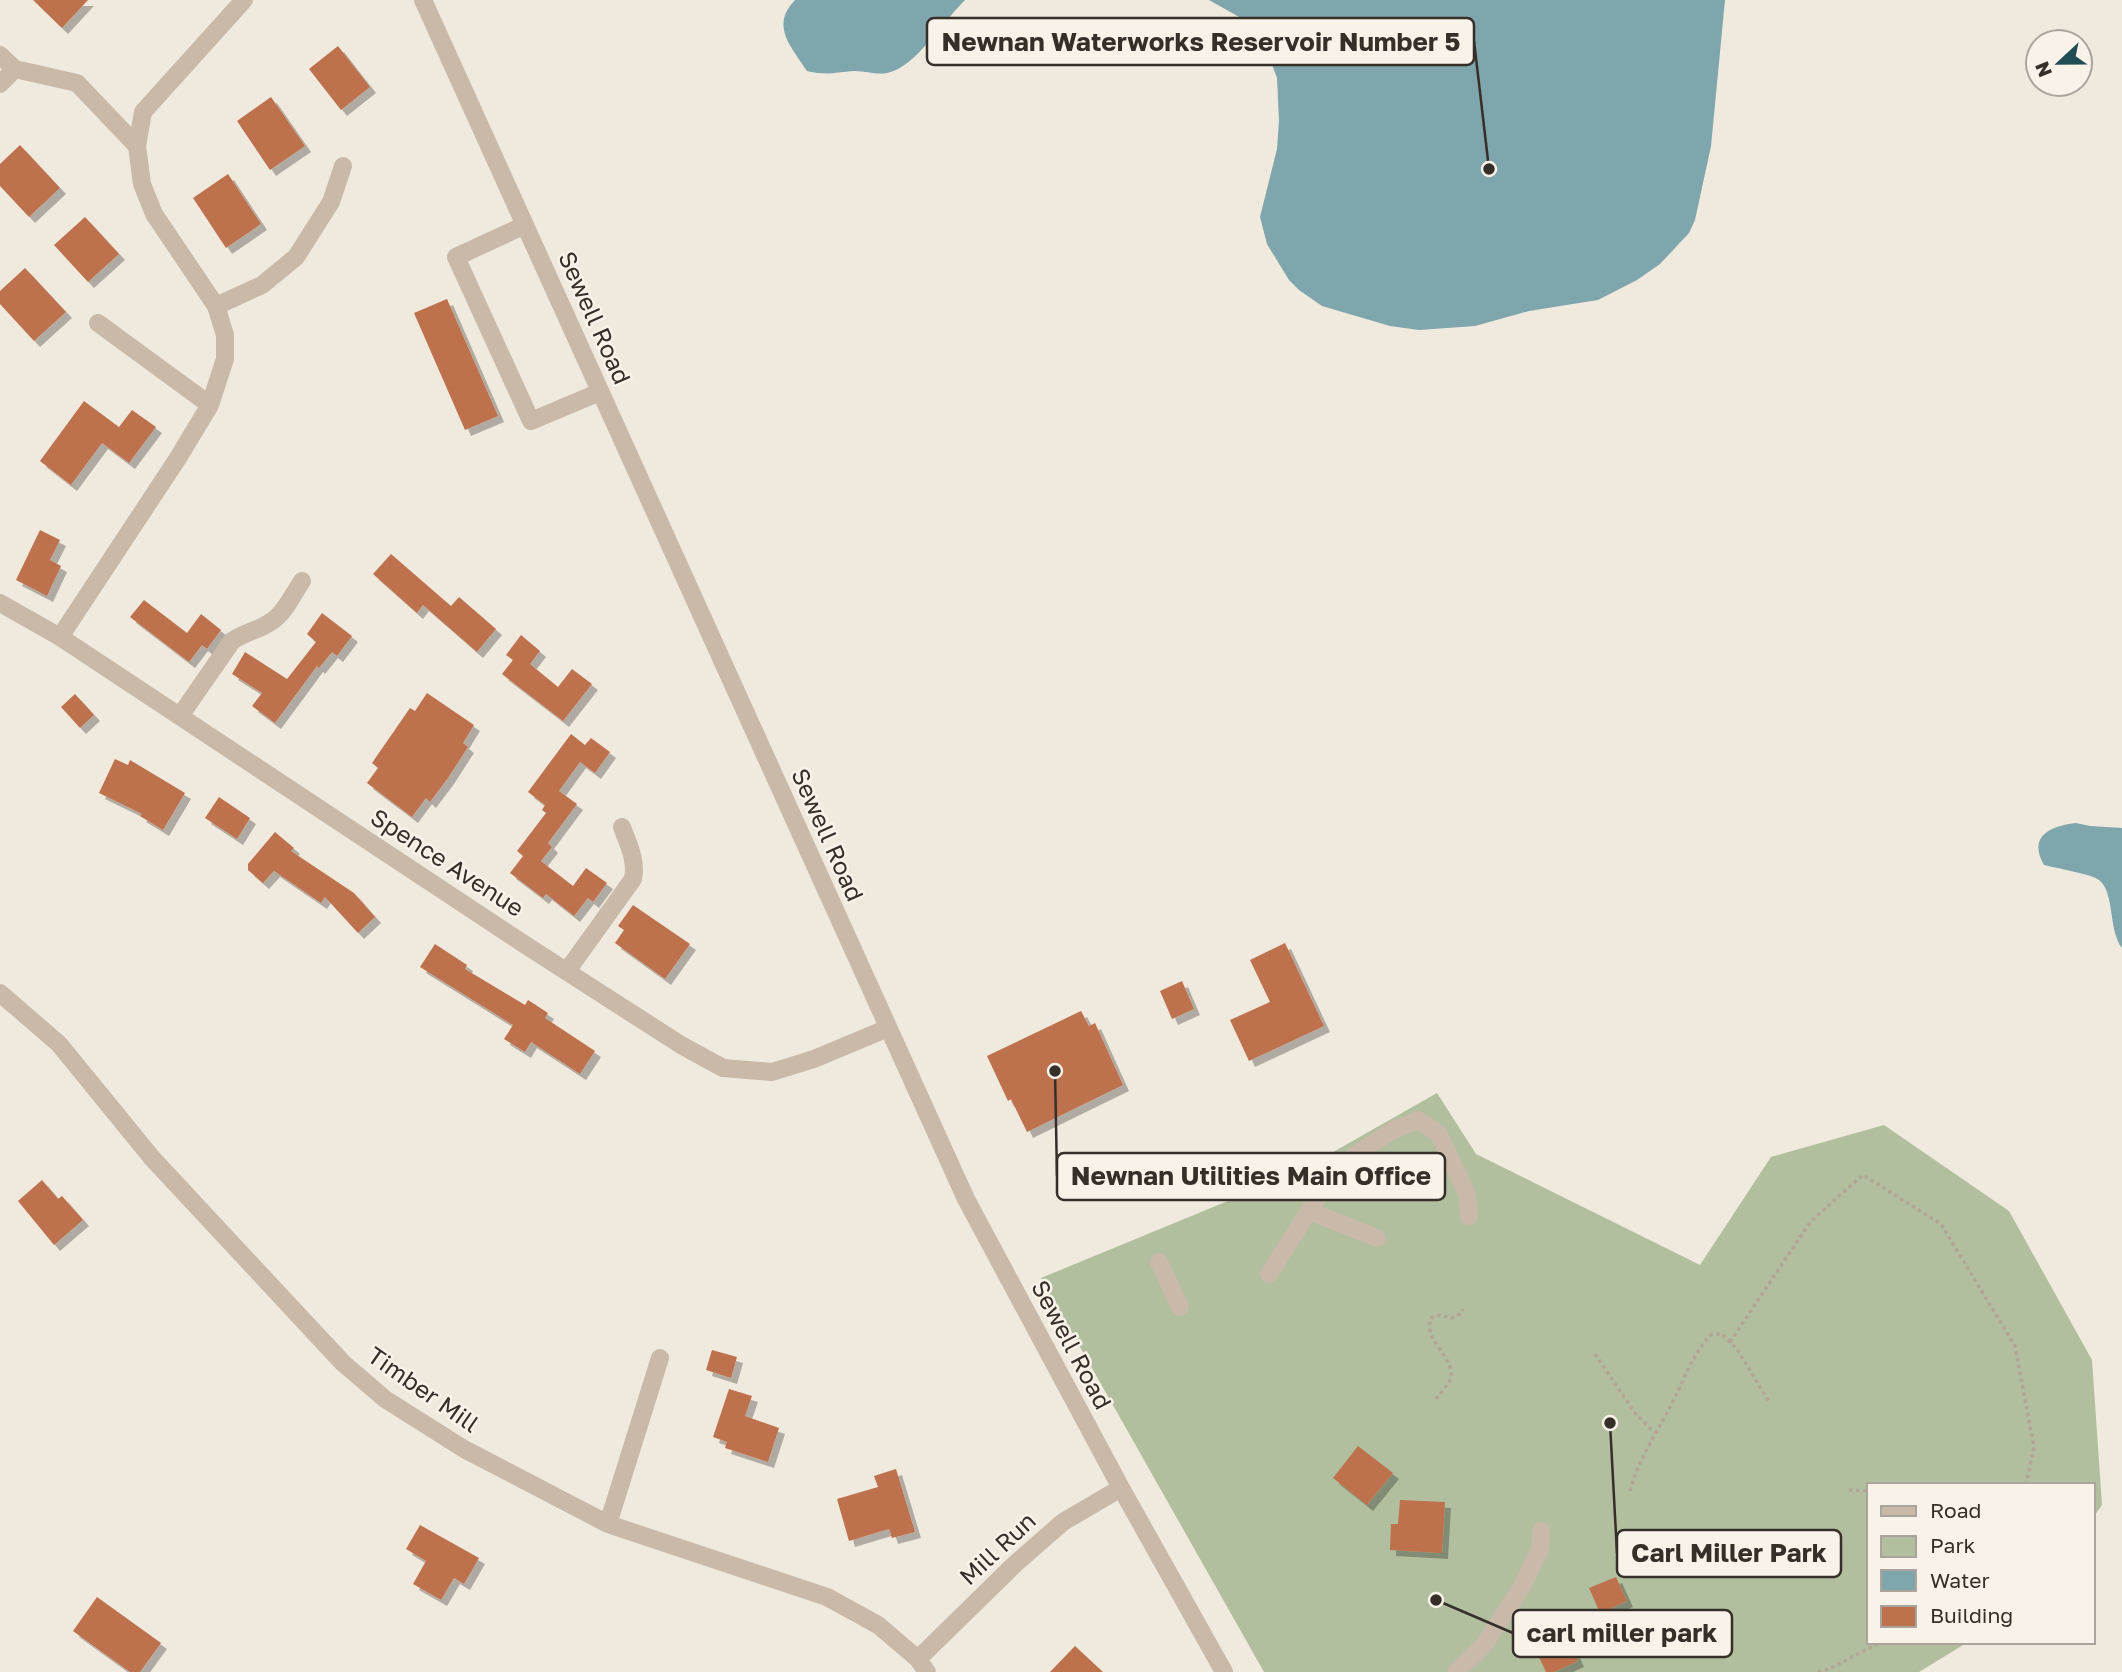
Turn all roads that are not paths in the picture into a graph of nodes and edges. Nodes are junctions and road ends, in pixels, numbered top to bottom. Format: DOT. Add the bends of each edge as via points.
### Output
graph roads {
  1 [pos="244,0"];
  2 [pos="423,0"];
  3 [pos="0,55"];
  4 [pos="15,69"];
  5 [pos="0,84"];
  6 [pos="136,146"];
  7 [pos="342,166"];
  8 [pos="525,225"];
  9 [pos="216,306"];
  10 [pos="99,323"];
  11 [pos="600,392"];
  12 [pos="210,405"];
  13 [pos="302,581"];
  14 [pos="0,603"];
  15 [pos="60,637"];
  16 [pos="180,716"];
  17 [pos="622,827"];
  18 [pos="567,971"];
  19 [pos="0,993"];
  20 [pos="888,1028"];
  21 [pos="1309,1211"];
  22 [pos="1469,1216"];
  23 [pos="1377,1238"];
  24 [pos="1159,1262"];
  25 [pos="1269,1274"];
  26 [pos="1180,1307"];
  27 [pos="660,1359"];
  28 [pos="1121,1488"];
  29 [pos="608,1524"];
  30 [pos="1541,1531"];
  31 [pos="922,1666"];
  32 [pos="1224,1672"];
  33 [pos="1456,1672"];
  1 -- 6 [label="street" via="143,113"];
  2 -- 8 [label="street, Sewell Road"];
  3 -- 4 [label="street"];
  4 -- 5 [label="street"];
  4 -- 6 [label="street" via="77,83"];
  6 -- 9 [label="street" via="142,184 154,214"];
  7 -- 9 [label="street" via="331,202 296,257 262,285"];
  8 -- 11 [label="street, Sewell Road"];
  8 -- 11 [label="street" via="456,257 531,421"];
  9 -- 12 [label="street" via="225,335 225,359"];
  10 -- 12 [label="street"];
  11 -- 20 [label="street, Sewell Road"];
  12 -- 15 [label="street"];
  13 -- 16 [label="street" via="280,615 232,641"];
  14 -- 15 [label="street, Spence Avenue"];
  15 -- 16 [label="street, Spence Avenue"];
  16 -- 18 [label="street, Spence Avenue"];
  17 -- 18 [label="street" via="634,858 633,878"];
  18 -- 20 [label="street, Spence Avenue" via="723,1068 772,1072"];
  19 -- 29 [label="street, Timber Mill" via="59,1044 152,1158 351,1370 385,1399 464,1449"];
  20 -- 28 [label="street, Sewell Road" via="965,1199"];
  21 -- 22 [label="street" via="1334,1170 1391,1131 1418,1120 1437,1133 1467,1194"];
  21 -- 23 [label="street"];
  21 -- 25 [label="street"];
  24 -- 26 [label="street"];
  27 -- 29 [label="street"];
  28 -- 31 [label="street, Mill Run" via="1063,1522 1014,1564"];
  28 -- 32 [label="street, Sewell Road"];
  29 -- 31 [label="street, Timber Mill" via="827,1597 878,1625"];
  30 -- 33 [label="street" via="1540,1549 1522,1586 1484,1645"];
}
